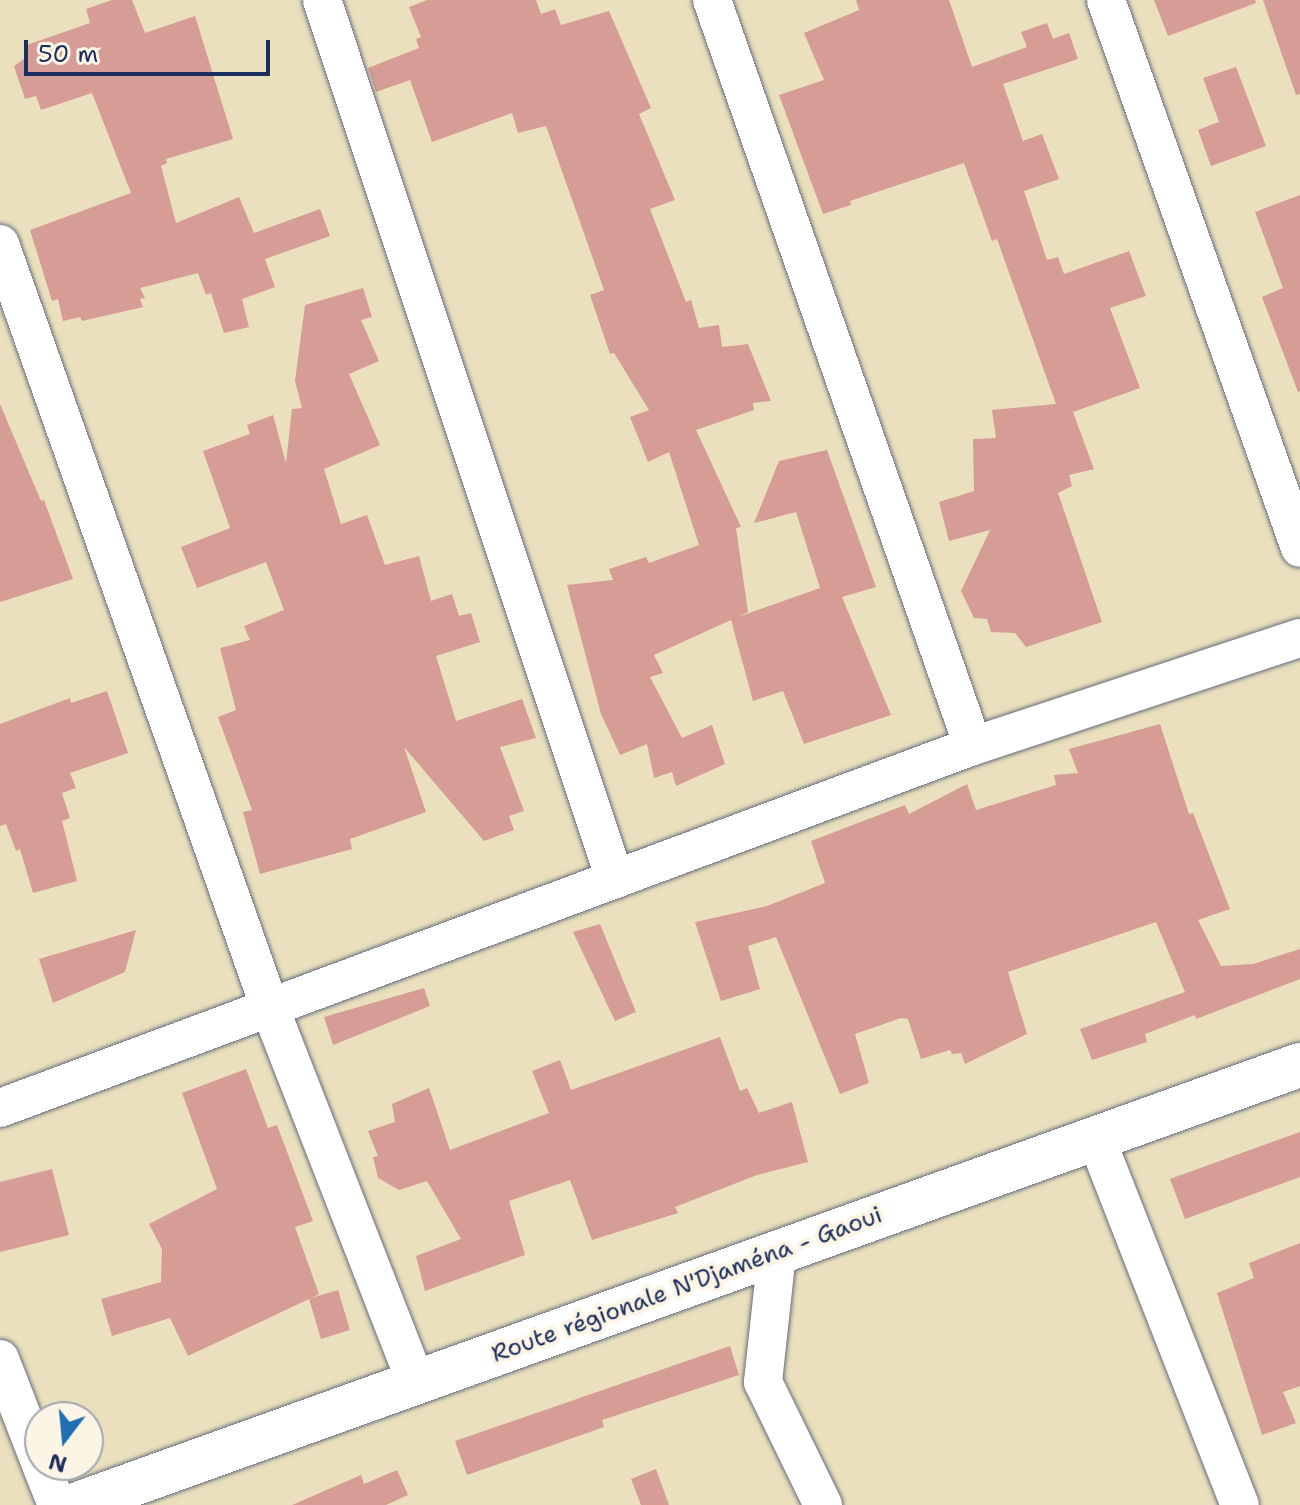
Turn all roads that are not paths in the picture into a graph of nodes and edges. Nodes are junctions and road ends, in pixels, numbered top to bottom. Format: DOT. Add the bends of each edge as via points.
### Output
graph roads {
  1 [pos="322,0"];
  2 [pos="712,0"];
  3 [pos="1106,0"];
  4 [pos="0,244"];
  5 [pos="1300,548"];
  6 [pos="1300,638"];
  7 [pos="973,746"];
  8 [pos="615,879"];
  9 [pos="270,1008"];
  10 [pos="1300,1065"];
  11 [pos="0,1108"];
  12 [pos="1096,1138"];
  13 [pos="777,1253"];
  14 [pos="0,1359"];
  15 [pos="416,1383"];
  16 [pos="24,1420"];
  17 [pos="48,1481"];
  18 [pos="57,1505"];
  19 [pos="75,1505"];
  20 [pos="823,1505"];
  21 [pos="1240,1505"];
  1 -- 8 [label="street"];
  2 -- 7 [label="street"];
  3 -- 5 [label="street"];
  4 -- 9 [label="street"];
  6 -- 7 [label="street"];
  7 -- 8 [label="street"];
  8 -- 9 [label="street"];
  9 -- 11 [label="street"];
  9 -- 15 [label="street"];
  10 -- 12 [label="street, Route régionale N'Djaména - Gaoui"];
  12 -- 13 [label="street, Route régionale N'Djaména - Gaoui"];
  12 -- 21 [label="street"];
  13 -- 15 [label="street, Route régionale N'Djaména - Gaoui"];
  13 -- 20 [label="street" via="763,1382"];
  14 -- 16 [label="street"];
  15 -- 19 [label="street, Route régionale N'Djaména - Gaoui"];
  17 -- 18 [label="street"];
}
